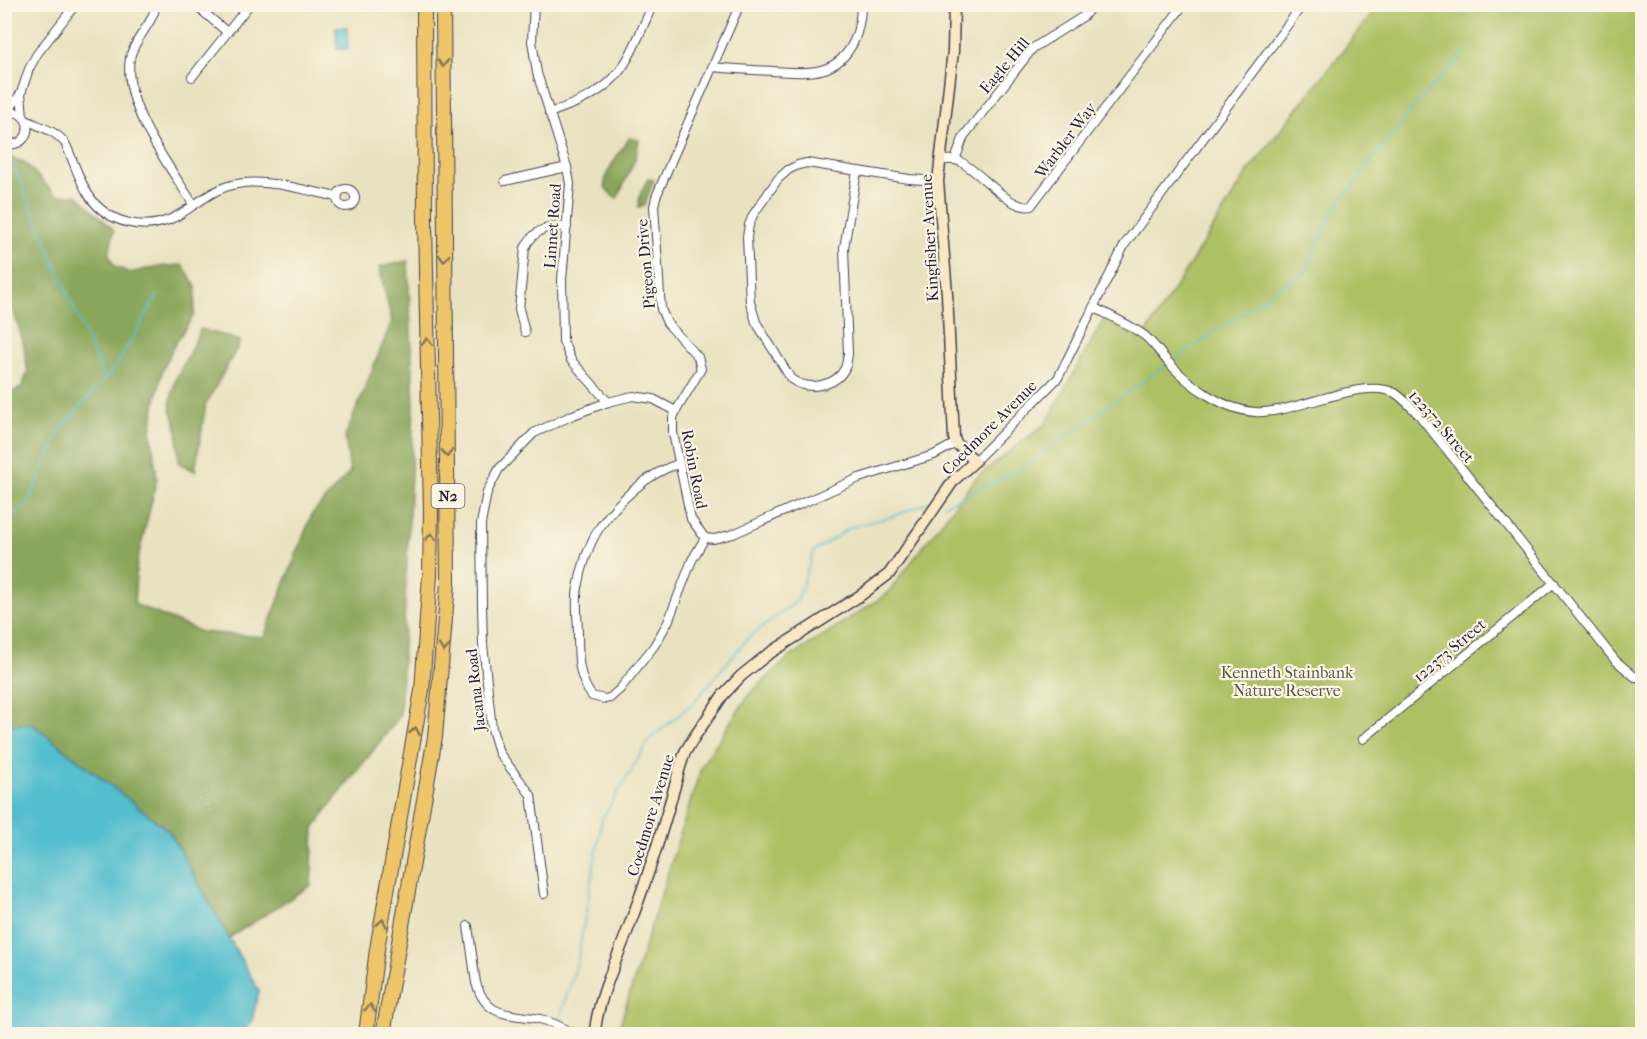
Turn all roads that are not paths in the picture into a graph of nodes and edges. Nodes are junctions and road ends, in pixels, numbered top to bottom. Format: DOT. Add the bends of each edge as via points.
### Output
graph roads {
  1 [pos="76,4"];
  2 [pos="156,4"];
  3 [pos="194,4"];
  4 [pos="250,4"];
  5 [pos="424,4"];
  6 [pos="443,4"];
  7 [pos="534,4"];
  8 [pos="653,4"];
  9 [pos="740,4"];
  10 [pos="861,4"];
  11 [pos="954,4"];
  12 [pos="1093,4"];
  13 [pos="1184,4"];
  14 [pos="1303,4"];
  15 [pos="227,32"];
  16 [pos="712,68"];
  17 [pos="192,77"];
  18 [pos="21,93"];
  19 [pos="6,113"];
  20 [pos="549,113"];
  21 [pos="24,118"];
  22 [pos="45,128"];
  23 [pos="28,132"];
  24 [pos="4,143"];
  25 [pos="940,160"];
  26 [pos="955,160"];
  27 [pos="567,167"];
  28 [pos="857,171"];
  29 [pos="506,181"];
  30 [pos="938,181"];
  31 [pos="338,197"];
  32 [pos="193,204"];
  33 [pos="567,227"];
  34 [pos="1093,307"];
  35 [pos="525,332"];
  36 [pos="608,402"];
  37 [pos="676,411"];
  38 [pos="956,444"];
  39 [pos="975,461"];
  40 [pos="678,464"];
  41 [pos="483,507"];
  42 [pos="705,538"];
  43 [pos="1554,583"];
  44 [pos="1642,677"];
  45 [pos="1363,739"];
  46 [pos="544,894"];
  47 [pos="468,926"];
  48 [pos="366,1035"];
  49 [pos="384,1035"];
  50 [pos="575,1035"];
  51 [pos="596,1035"];
  1 -- 18 [label="street" via="37,54"];
  2 -- 32 [label="street" via="152,19 134,46 130,78 141,117"];
  3 -- 15 [label="street"];
  4 -- 15 [label="street"];
  48 -- 5 [label="highway, N2, one-way" via="422,690 430,574"];
  6 -- 49 [label="highway, N2, one-way" via="448,583 435,737"];
  7 -- 20 [label="street, Linnet Road" via="532,41"];
  8 -- 20 [label="street" via="625,67 607,87"];
  9 -- 16 [label="street, Pigeon Drive"];
  10 -- 16 [label="street" via="860,22 849,50 828,68 803,72"];
  11 -- 25 [label="street, Kingfisher Avenue" via="953,51"];
  12 -- 26 [label="street, Eagle Hill" via="1084,16 1033,48 964,136"];
  13 -- 26 [label="street, Warbler Way" via="1031,206 1014,202"];
  14 -- 34 [label="street, Coedmore Avenue" via="1125,244"];
  15 -- 17 [label="street"];
  16 -- 37 [label="street, Pigeon Drive" via="654,206 661,309 667,323 698,357 701,369"];
  18 -- 19 [label="street"];
  18 -- 21 [label="street"];
  19 -- 21 [label="street"];
  20 -- 27 [label="street, Linnet Road"];
  21 -- 22 [label="street"];
  21 -- 23 [label="street"];
  22 -- 23 [label="street"];
  22 -- 32 [label="street" via="65,143 96,203 121,221 154,224 179,215"];
  23 -- 24 [label="street" via="17,144"];
  25 -- 26 [label="street"];
  25 -- 30 [label="street, Kingfisher Avenue"];
  27 -- 29 [label="street"];
  27 -- 33 [label="street, Linnet Road"];
  28 -- 28 [label="street" via="798,165 778,179 749,225 752,313 791,379 800,386 822,385 841,374 846,366 844,248"];
  28 -- 30 [label="street"];
  30 -- 38 [label="street, Kingfisher Avenue"];
  31 -- 32 [label="street" via="258,182 222,188"];
  33 -- 35 [label="street" via="543,229 529,239 525,248 519,309"];
  33 -- 36 [label="street, Linnet Road" via="562,280 563,341 571,360"];
  34 -- 39 [label="street, Coedmore Avenue" via="1058,378"];
  34 -- 43 [label="street, 122372 Street" via="1143,335 1192,384 1238,409 1274,411 1354,391 1393,392 1419,415"];
  36 -- 37 [label="street, Robin Road" via="642,396"];
  36 -- 41 [label="street, Robin Road" via="534,433 499,469 486,492"];
  37 -- 40 [label="street, Robin Road" via="673,433"];
  38 -- 39 [label="street"];
  38 -- 42 [label="street" via="934,455 859,478 733,534"];
  39 -- 51 [label="street, Coedmore Avenue" via="954,480 889,574 752,665 723,695 694,736 685,752 644,888 606,990"];
  40 -- 42 [label="street, Robin Road" via="691,519"];
  40 -- 42 [label="street" via="656,474 631,494 599,528 590,549 577,589 577,606 581,674 592,696 604,699 615,694 654,646"];
  41 -- 46 [label="street, Jacana Road" via="483,644 492,729 499,753 531,795"];
  43 -- 44 [label="street, 122372 Street" via="1622,667 1635,677"];
  43 -- 45 [label="street, 122373 Street"];
  47 -- 50 [label="street" via="476,983 490,1008 505,1015 542,1020"];
}
